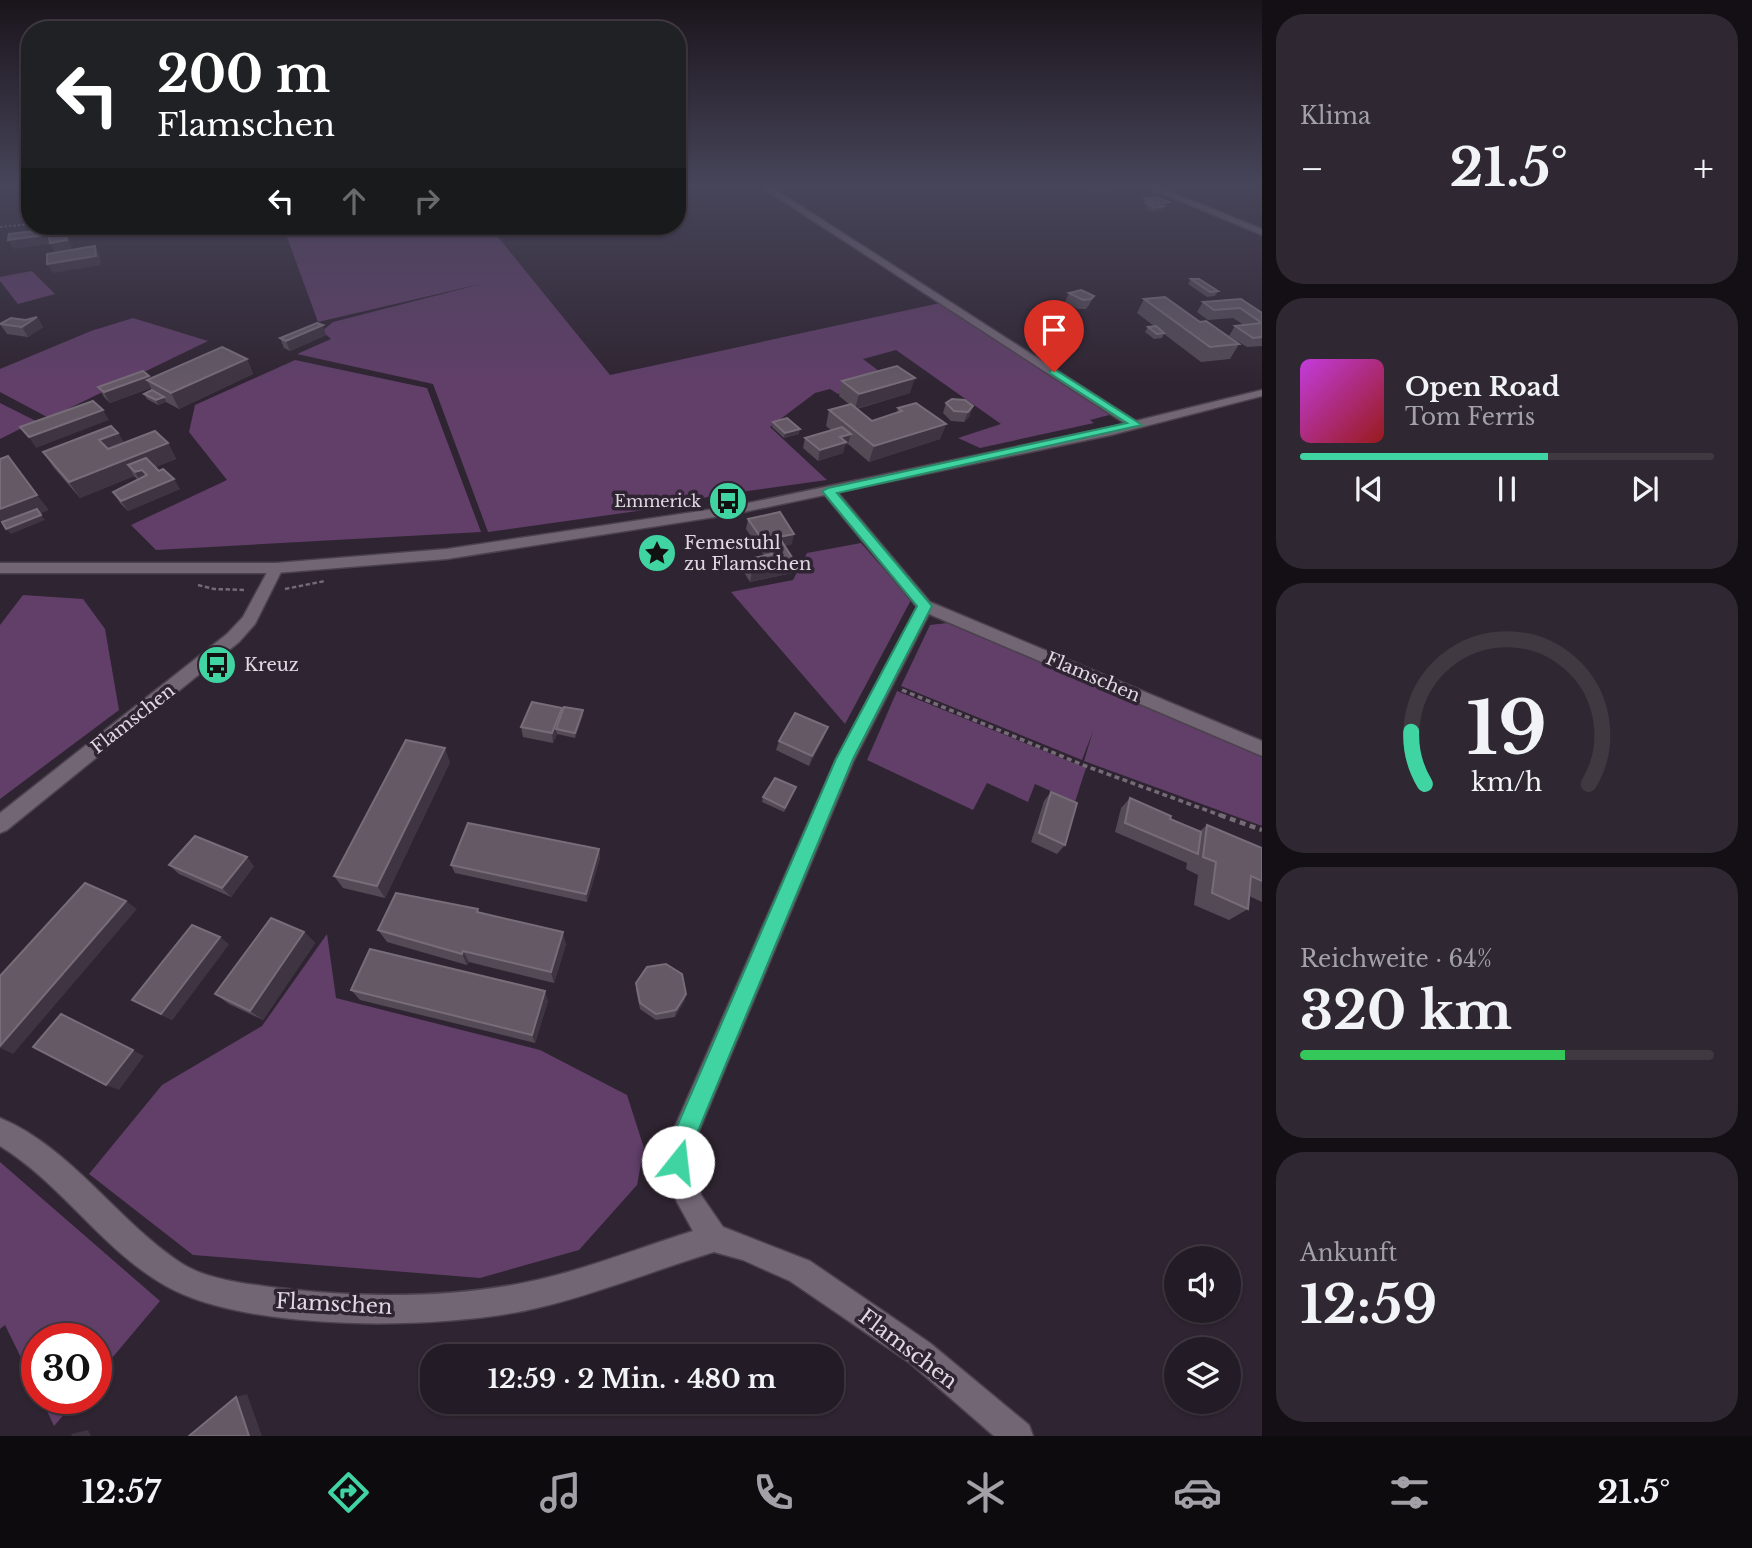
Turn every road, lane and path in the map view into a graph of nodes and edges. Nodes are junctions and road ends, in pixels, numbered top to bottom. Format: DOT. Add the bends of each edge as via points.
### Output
graph roads {
  1 [pos="866,252"];
  2 [pos="1262,393"];
  3 [pos="1136,425"];
  4 [pos="828,491"];
  5 [pos="0,568"];
  6 [pos="276,568"];
  7 [pos="925,606"];
  8 [pos="902,690"];
  9 [pos="1262,749"];
  10 [pos="0,824"];
  11 [pos="1262,830"];
  12 [pos="0,1131"];
  13 [pos="714,1238"];
  14 [pos="1018,1436"];
  1 -- 3 [label="street"];
  2 -- 3 [label="street"];
  3 -- 4 [label="street"];
  4 -- 6 [label="street" via="657,523 460,552"];
  4 -- 7 [label="street, Flamschen"];
  5 -- 6 [label="street"];
  6 -- 10 [label="street, Flamschen" via="253,613 233,638"];
  7 -- 9 [label="street, Flamschen"];
  7 -- 13 [label="street" via="845,759 686,1131 678,1162 690,1202"];
  8 -- 11 [label="path" via="1083,765"];
  12 -- 13 [label="street, Flamschen" via="40,1157 102,1217 180,1278 258,1300 300,1306 485,1304 536,1294"];
  13 -- 14 [label="street, Flamschen" via="800,1271 920,1353"];
}
